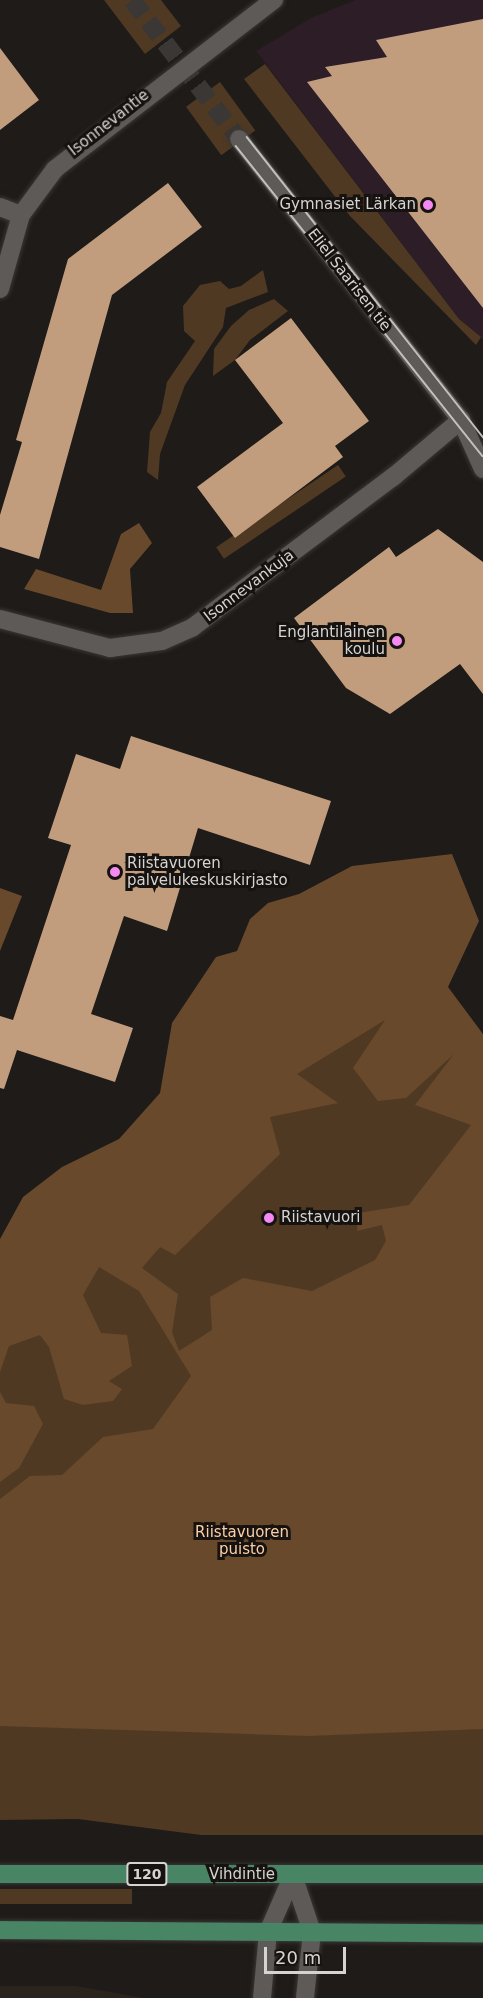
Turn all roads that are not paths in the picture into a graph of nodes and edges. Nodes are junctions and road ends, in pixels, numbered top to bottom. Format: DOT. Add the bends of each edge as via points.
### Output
graph roads {
  1 [pos="274,0"];
  2 [pos="239,139"];
  3 [pos="0,207"];
  4 [pos="21,215"];
  5 [pos="0,289"];
  6 [pos="461,420"];
  7 [pos="483,437"];
  8 [pos="483,470"];
  9 [pos="0,620"];
  10 [pos="0,1874"];
  11 [pos="483,1874"];
  12 [pos="293,1875"];
  13 [pos="0,1930"];
  14 [pos="268,1932"];
  15 [pos="312,1932"];
  16 [pos="483,1933"];
  17 [pos="262,1998"];
  18 [pos="305,1998"];
  1 -- 4 [label="street, Isonnevantie" via="69,154"];
  2 -- 6 [label="street, Eliel Saarisen tie"];
  3 -- 4 [label="street"];
  4 -- 5 [label="street, Isonnevantie"];
  6 -- 7 [label="street, Eliel Saarisen tie"];
  6 -- 8 [label="street, Eliel Saarisen tie"];
  6 -- 9 [label="street, Isonnevankuja" via="393,477 193,627 162,641 127,649 102,647"];
  10 -- 12 [label="main road, Vihdintie / 120"];
  11 -- 12 [label="main road, Vihdintie / 120"];
  12 -- 14 [label="street"];
  12 -- 15 [label="street"];
  13 -- 14 [label="main road"];
  14 -- 15 [label="main road"];
  14 -- 17 [label="street"];
  15 -- 16 [label="main road"];
  15 -- 18 [label="street"];
}
